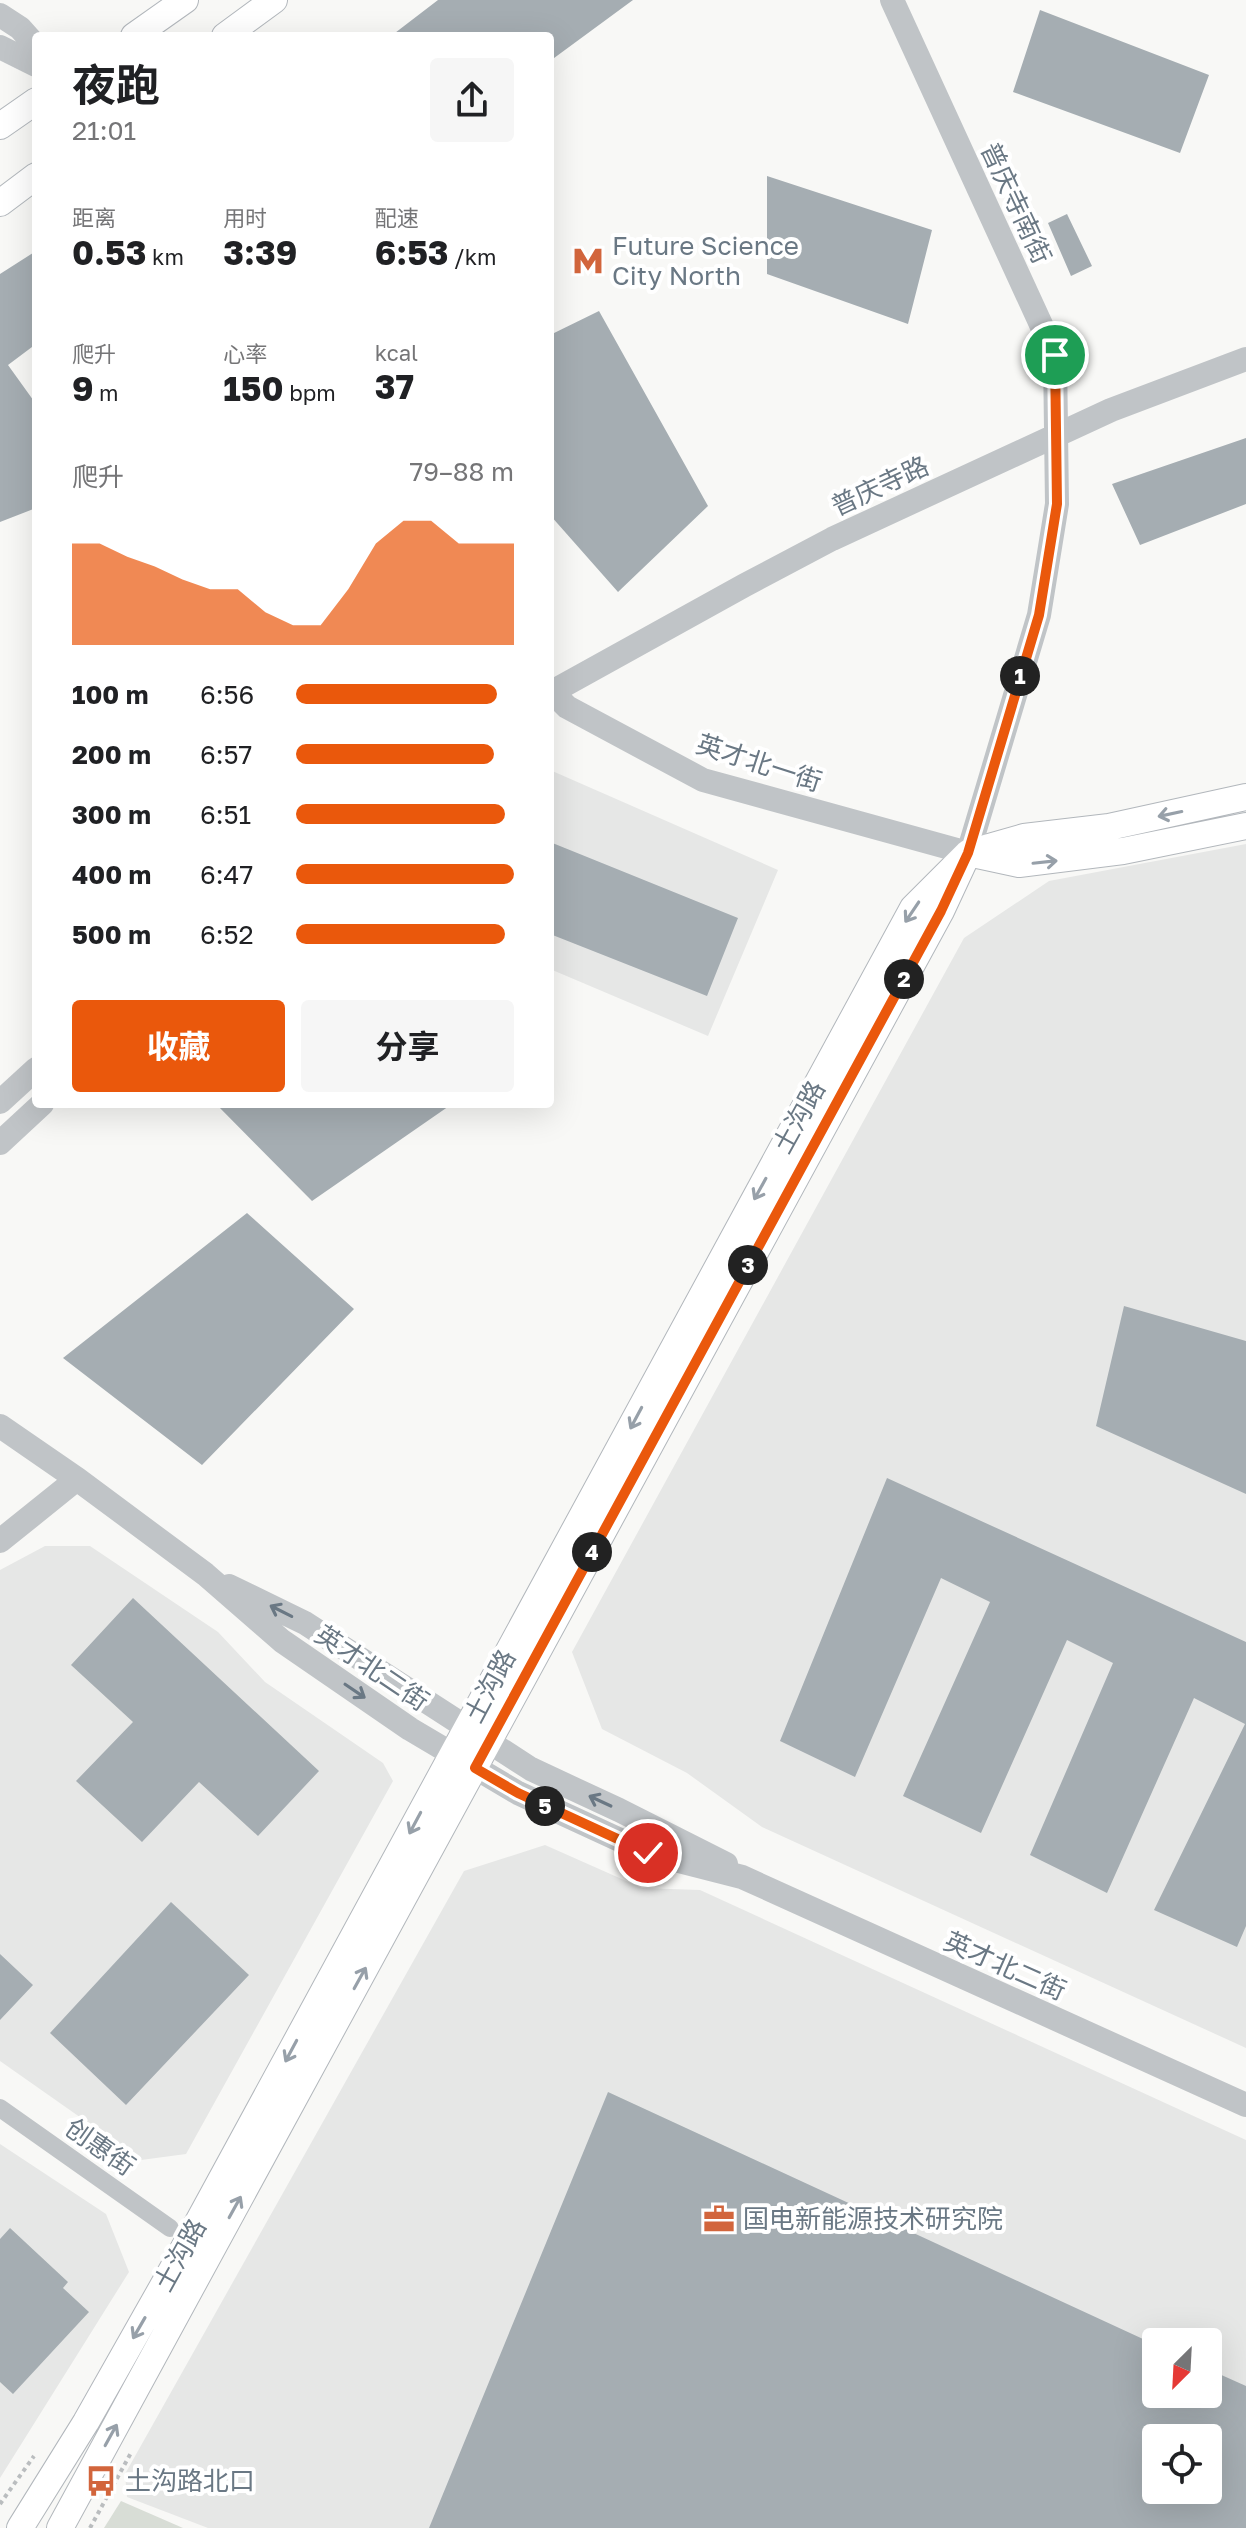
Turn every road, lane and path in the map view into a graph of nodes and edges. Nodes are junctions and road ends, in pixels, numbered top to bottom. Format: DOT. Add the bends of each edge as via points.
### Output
graph roads {
  1 [pos="185,0"];
  2 [pos="274,0"];
  3 [pos="892,0"];
  4 [pos="0,15"];
  5 [pos="140,32"];
  6 [pos="230,32"];
  7 [pos="32,42"];
  8 [pos="0,47"];
  9 [pos="32,63"];
  10 [pos="32,104"];
  11 [pos="0,126"];
  12 [pos="32,179"];
  13 [pos="0,203"];
  14 [pos="1246,359"];
  15 [pos="1055,436"];
  16 [pos="554,691"];
  17 [pos="554,696"];
  18 [pos="1246,797"];
  19 [pos="1246,826"];
  20 [pos="968,853"];
  21 [pos="32,1072"];
  22 [pos="4,1090"];
  23 [pos="38,1108"];
  24 [pos="0,1143"];
  25 [pos="0,1426"];
  26 [pos="77,1479"];
  27 [pos="0,1541"];
  28 [pos="205,1574"];
  29 [pos="478,1736"];
  30 [pos="464,1761"];
  31 [pos="742,1877"];
  32 [pos="1246,2105"];
  33 [pos="0,2108"];
  34 [pos="170,2228"];
  35 [pos="20,2528"];
  36 [pos="60,2528"];
  1 -- 5 [label="main road"];
  2 -- 6 [label="main road"];
  3 -- 15 [label="street, 普庆寺南街" via="1055,355"];
  4 -- 7 [label="street"];
  8 -- 9 [label="street"];
  10 -- 11 [label="main road"];
  12 -- 13 [label="main road"];
  14 -- 15 [label="street, 普庆寺路"];
  15 -- 16 [label="street, 普庆寺路" via="832,539"];
  15 -- 20 [label="street, 普庆寺南街" via="1057,504 1039,615"];
  17 -- 20 [label="street, 英才北一街" via="703,780"];
  18 -- 20 [label="main road, 土沟路, one-way" via="1109,827 1024,837"];
  20 -- 19 [label="main road, one-way" via="1019,864 1123,851"];
  20 -- 29 [label="main road, 土沟路" via="913,908"];
  21 -- 22 [label="street"];
  23 -- 24 [label="street"];
  25 -- 26 [label="street, 英才北二街"];
  26 -- 27 [label="street"];
  26 -- 28 [label="street, 英才北二街"];
  29 -- 28 [label="street, 英才北二街, one-way" via="305,1623"];
  28 -- 30 [label="street, 英才北二街, one-way" via="282,1641"];
  29 -- 30 [label="main road, 土沟路"];
  31 -- 29 [label="street, 英才北二街, one-way" via="723,1861 531,1769"];
  30 -- 31 [label="street, 英才北二街" via="518,1793 648,1853"];
  30 -- 35 [label="main road, 土沟路, one-way" via="86,2422"];
  36 -- 30 [label="main road, 土沟路, one-way"];
  31 -- 32 [label="street, 英才北二街"];
  33 -- 34 [label="street, 创惠街"];
}
